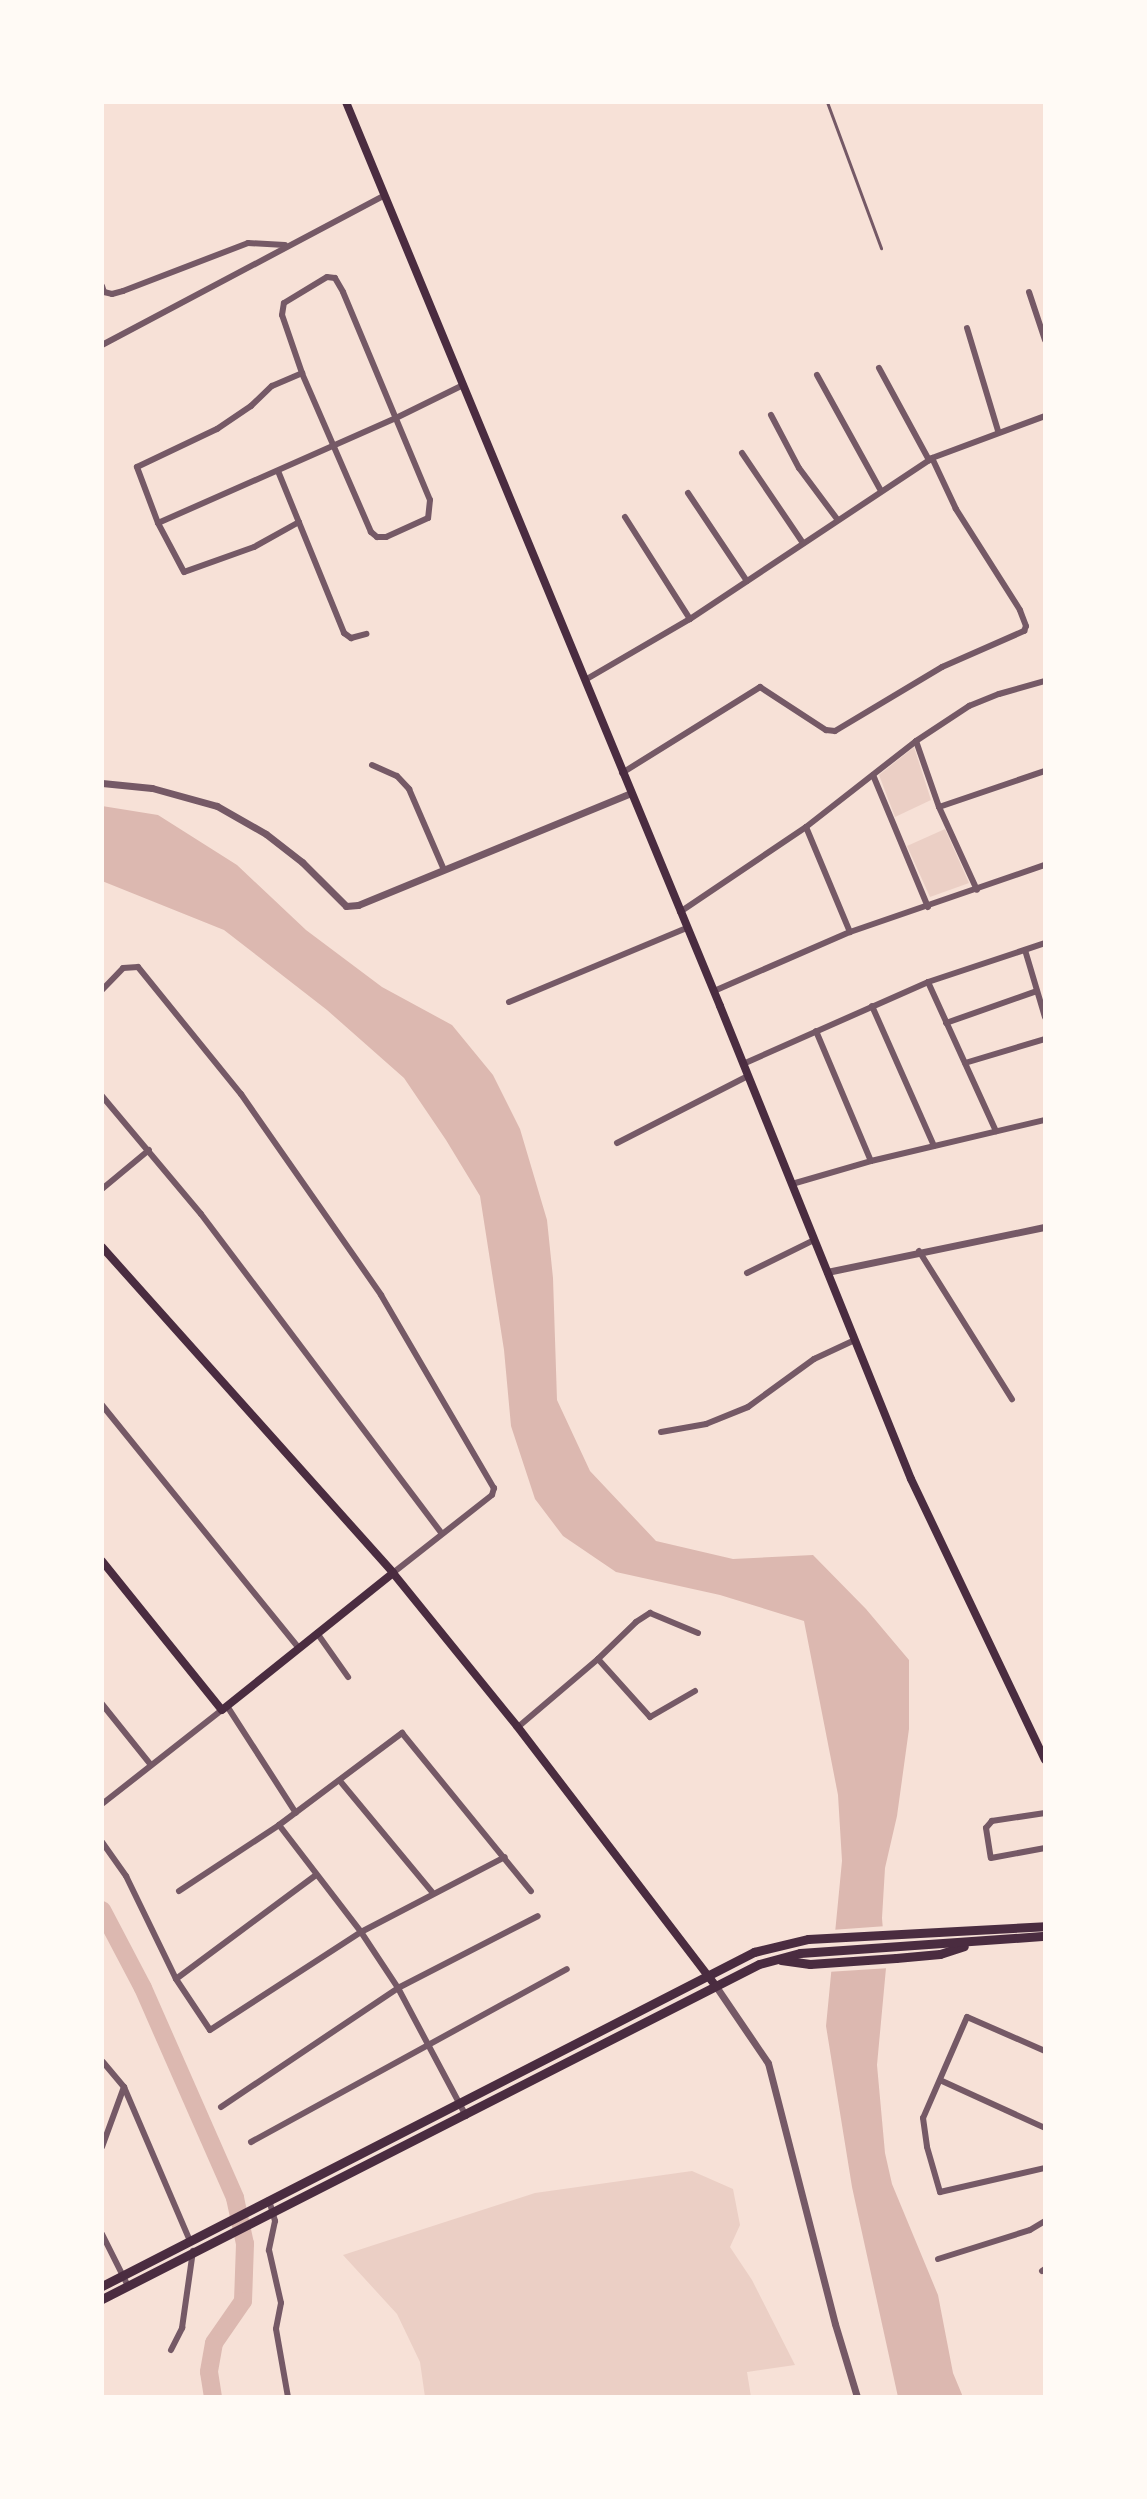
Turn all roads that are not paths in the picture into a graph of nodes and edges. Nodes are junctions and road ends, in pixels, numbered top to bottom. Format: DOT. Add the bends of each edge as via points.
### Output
graph roads {
  1 [pos="346,102"];
  2 [pos="827,102"];
  3 [pos="383,196"];
  4 [pos="289,246"];
  5 [pos="881,248"];
  6 [pos="103,289"];
  7 [pos="1029,292"];
  8 [pos="967,328"];
  9 [pos="1045,340"];
  10 [pos="102,345"];
  11 [pos="879,368"];
  12 [pos="302,373"];
  13 [pos="817,375"];
  14 [pos="461,386"];
  15 [pos="771,415"];
  16 [pos="1045,416"];
  17 [pos="396,418"];
  18 [pos="998,431"];
  19 [pos="333,445"];
  20 [pos="742,453"];
  21 [pos="930,459"];
  22 [pos="278,471"];
  23 [pos="881,491"];
  24 [pos="688,493"];
  25 [pos="625,517"];
  26 [pos="837,519"];
  27 [pos="299,522"];
  28 [pos="158,523"];
  29 [pos="803,543"];
  30 [pos="747,581"];
  31 [pos="690,619"];
  32 [pos="366,634"];
  33 [pos="585,680"];
  34 [pos="1045,681"];
  35 [pos="916,741"];
  36 [pos="372,765"];
  37 [pos="1045,771"];
  38 [pos="622,773"];
  39 [pos="873,775"];
  40 [pos="102,783"];
  41 [pos="631,793"];
  42 [pos="939,807"];
  43 [pos="806,827"];
  44 [pos="1045,865"];
  45 [pos="444,870"];
  46 [pos="977,890"];
  47 [pos="928,907"];
  48 [pos="680,912"];
  49 [pos="687,928"];
  50 [pos="850,932"];
  51 [pos="1045,943"];
  52 [pos="1025,950"];
  53 [pos="928,982"];
  54 [pos="102,990"];
  55 [pos="714,991"];
  56 [pos="1037,991"];
  57 [pos="509,1002"];
  58 [pos="872,1006"];
  59 [pos="1045,1017"];
  60 [pos="946,1023"];
  61 [pos="816,1031"];
  62 [pos="1045,1039"];
  63 [pos="965,1063"];
  64 [pos="743,1064"];
  65 [pos="748,1076"];
  66 [pos="102,1096"];
  67 [pos="1045,1120"];
  68 [pos="996,1131"];
  69 [pos="617,1143"];
  70 [pos="934,1146"];
  71 [pos="149,1150"];
  72 [pos="871,1161"];
  73 [pos="792,1184"];
  74 [pos="102,1189"];
  75 [pos="1045,1227"];
  76 [pos="814,1240"];
  77 [pos="102,1247"];
  78 [pos="919,1251"];
  79 [pos="827,1272"];
  80 [pos="747,1273"];
  81 [pos="855,1340"];
  82 [pos="1012,1399"];
  83 [pos="102,1405"];
  84 [pos="661,1432"];
  85 [pos="441,1533"];
  86 [pos="102,1561"];
  87 [pos="393,1573"];
  88 [pos="317,1633"];
  89 [pos="698,1633"];
  90 [pos="299,1648"];
  91 [pos="598,1659"];
  92 [pos="348,1677"];
  93 [pos="695,1691"];
  94 [pos="102,1704"];
  95 [pos="225,1708"];
  96 [pos="518,1727"];
  97 [pos="1045,1760"];
  98 [pos="151,1765"];
  99 [pos="340,1781"];
  100 [pos="102,1804"];
  101 [pos="296,1813"];
  102 [pos="1045,1813"];
  103 [pos="279,1825"];
  104 [pos="102,1842"];
  105 [pos="1045,1848"];
  106 [pos="505,1857"];
  107 [pos="316,1875"];
  108 [pos="179,1891"];
  109 [pos="531,1891"];
  110 [pos="432,1892"];
  111 [pos="538,1916"];
  112 [pos="1045,1926"];
  113 [pos="361,1932"];
  114 [pos="971,1932"];
  115 [pos="1045,1936"];
  116 [pos="938,1942"];
  117 [pos="971,1943"];
  118 [pos="774,1947"];
  119 [pos="805,1952"];
  120 [pos="775,1959"];
  121 [pos="567,1969"];
  122 [pos="708,1976"];
  123 [pos="176,1979"];
  124 [pos="715,1985"];
  125 [pos="398,1988"];
  126 [pos="428,2044"];
  127 [pos="1045,2051"];
  128 [pos="103,2062"];
  129 [pos="942,2081"];
  130 [pos="124,2087"];
  131 [pos="459,2104"];
  132 [pos="221,2107"];
  133 [pos="466,2116"];
  134 [pos="1045,2128"];
  135 [pos="251,2142"];
  136 [pos="102,2147"];
  137 [pos="1045,2168"];
  138 [pos="269,2200"];
  139 [pos="274,2213"];
  140 [pos="1045,2221"];
  141 [pos="102,2234"];
  142 [pos="190,2241"];
  143 [pos="194,2252"];
  144 [pos="938,2259"];
  145 [pos="123,2275"];
  146 [pos="102,2286"];
  147 [pos="128,2286"];
  148 [pos="102,2299"];
  149 [pos="171,2350"];
  150 [pos="288,2397"];
  151 [pos="857,2397"];
  1 -- 3 [label="main road"];
  2 -- 5 [label="lane"];
  3 -- 4 [label="street"];
  3 -- 14 [label="main road"];
  4 -- 6 [label="street" via="248,243 123,291"];
  4 -- 10 [label="street"];
  7 -- 9 [label="street"];
  8 -- 18 [label="street"];
  11 -- 21 [label="street"];
  12 -- 17 [label="street" via="281,308 320,279 335,278"];
  12 -- 19 [label="street"];
  12 -- 28 [label="street" via="272,386 217,429 137,467"];
  13 -- 23 [label="street"];
  14 -- 17 [label="street"];
  14 -- 33 [label="main road"];
  15 -- 26 [label="street" via="799,468"];
  16 -- 18 [label="street"];
  17 -- 19 [label="street"];
  17 -- 19 [label="street" via="430,500 424,521 386,537 374,535"];
  18 -- 21 [label="street"];
  19 -- 22 [label="street"];
  20 -- 29 [label="street"];
  21 -- 23 [label="street"];
  21 -- 38 [label="street" via="1020,610 1024,631 942,667 835,731 760,687"];
  22 -- 27 [label="street"];
  22 -- 28 [label="street"];
  23 -- 26 [label="street"];
  24 -- 30 [label="street"];
  25 -- 31 [label="street"];
  26 -- 29 [label="street"];
  27 -- 28 [label="street" via="254,547 184,572"];
  27 -- 32 [label="street" via="344,633 351,638"];
  29 -- 30 [label="street"];
  30 -- 31 [label="street"];
  31 -- 33 [label="street"];
  33 -- 38 [label="main road"];
  34 -- 35 [label="street" via="969,706"];
  35 -- 39 [label="street"];
  35 -- 42 [label="street"];
  36 -- 45 [label="street" via="397,776 409,789"];
  37 -- 42 [label="street"];
  38 -- 41 [label="main road"];
  39 -- 43 [label="street"];
  39 -- 47 [label="street"];
  40 -- 45 [label="street" via="152,788 217,806 266,834 346,906"];
  41 -- 45 [label="street"];
  41 -- 48 [label="main road"];
  42 -- 46 [label="street"];
  43 -- 48 [label="street"];
  43 -- 50 [label="street"];
  44 -- 46 [label="street"];
  46 -- 47 [label="street"];
  47 -- 50 [label="street"];
  48 -- 49 [label="main road"];
  49 -- 55 [label="main road"];
  49 -- 57 [label="street"];
  50 -- 55 [label="street"];
  51 -- 52 [label="street"];
  52 -- 53 [label="street"];
  52 -- 56 [label="street"];
  53 -- 58 [label="street"];
  53 -- 60 [label="street"];
  54 -- 85 [label="street" via="123,968 138,967 241,1094 381,1295 495,1491"];
  55 -- 64 [label="main road"];
  56 -- 59 [label="street"];
  56 -- 60 [label="street"];
  58 -- 61 [label="street"];
  58 -- 70 [label="street"];
  60 -- 63 [label="street"];
  61 -- 64 [label="street"];
  61 -- 72 [label="street"];
  62 -- 63 [label="street"];
  63 -- 68 [label="street"];
  64 -- 65 [label="main road"];
  65 -- 69 [label="street"];
  65 -- 73 [label="main road"];
  66 -- 71 [label="street"];
  67 -- 68 [label="street"];
  68 -- 70 [label="street"];
  70 -- 72 [label="street"];
  71 -- 74 [label="street"];
  71 -- 85 [label="street"];
  72 -- 73 [label="street"];
  73 -- 76 [label="main road"];
  75 -- 78 [label="street"];
  76 -- 79 [label="main road"];
  76 -- 80 [label="street"];
  77 -- 87 [label="main road"];
  78 -- 79 [label="street"];
  78 -- 82 [label="street"];
  79 -- 81 [label="main road"];
  81 -- 84 [label="street" via="814,1359 748,1407 706,1424"];
  81 -- 97 [label="main road" via="911,1479"];
  83 -- 90 [label="street"];
  85 -- 87 [label="street"];
  86 -- 95 [label="main road"];
  87 -- 88 [label="main road"];
  87 -- 96 [label="main road"];
  88 -- 90 [label="main road"];
  88 -- 92 [label="street"];
  89 -- 91 [label="street" via="650,1613"];
  90 -- 95 [label="main road"];
  91 -- 93 [label="street" via="650,1717"];
  91 -- 96 [label="street"];
  94 -- 98 [label="street"];
  95 -- 98 [label="street"];
  95 -- 101 [label="street"];
  96 -- 122 [label="main road"];
  98 -- 100 [label="street"];
  99 -- 101 [label="street"];
  99 -- 106 [label="street" via="402,1733"];
  99 -- 110 [label="street"];
  101 -- 103 [label="street"];
  102 -- 105 [label="street" via="992,1821 986,1828 991,1858"];
  103 -- 107 [label="street"];
  103 -- 108 [label="street"];
  104 -- 123 [label="street" via="126,1876"];
  106 -- 109 [label="street"];
  106 -- 110 [label="street"];
  107 -- 113 [label="street"];
  107 -- 123 [label="street"];
  110 -- 113 [label="street"];
  111 -- 125 [label="street"];
  112 -- 114 [label="main road"];
  113 -- 123 [label="street" via="210,2030"];
  113 -- 125 [label="street"];
  114 -- 116 [label="main road"];
  114 -- 118 [label="main road" via="810,1939"];
  115 -- 117 [label="main road"];
  116 -- 117 [label="main road"];
  116 -- 119 [label="main road"];
  117 -- 120 [label="main road" via="940,1954 896,1958 813,1963"];
  118 -- 119 [label="main road"];
  118 -- 122 [label="main road"];
  119 -- 120 [label="main road"];
  120 -- 124 [label="main road"];
  121 -- 126 [label="street"];
  122 -- 124 [label="main road"];
  122 -- 131 [label="main road"];
  124 -- 133 [label="main road"];
  124 -- 151 [label="street" via="768,2063"];
  125 -- 126 [label="street"];
  125 -- 132 [label="street"];
  126 -- 131 [label="street"];
  126 -- 135 [label="street"];
  127 -- 129 [label="street" via="967,2017"];
  128 -- 130 [label="street"];
  129 -- 134 [label="street"];
  129 -- 137 [label="street" via="923,2118 940,2192"];
  130 -- 136 [label="street"];
  130 -- 142 [label="street"];
  131 -- 133 [label="street"];
  131 -- 138 [label="main road"];
  133 -- 139 [label="main road"];
  138 -- 139 [label="street"];
  138 -- 142 [label="main road"];
  139 -- 143 [label="main road"];
  139 -- 150 [label="street" via="269,2250 281,2303 276,2329"];
  140 -- 144 [label="street"];
  141 -- 145 [label="street"];
  142 -- 143 [label="street"];
  142 -- 145 [label="main road"];
  143 -- 147 [label="main road"];
  143 -- 149 [label="street" via="179,2342"];
  145 -- 146 [label="main road"];
  145 -- 147 [label="street"];
  147 -- 148 [label="main road"];
}
